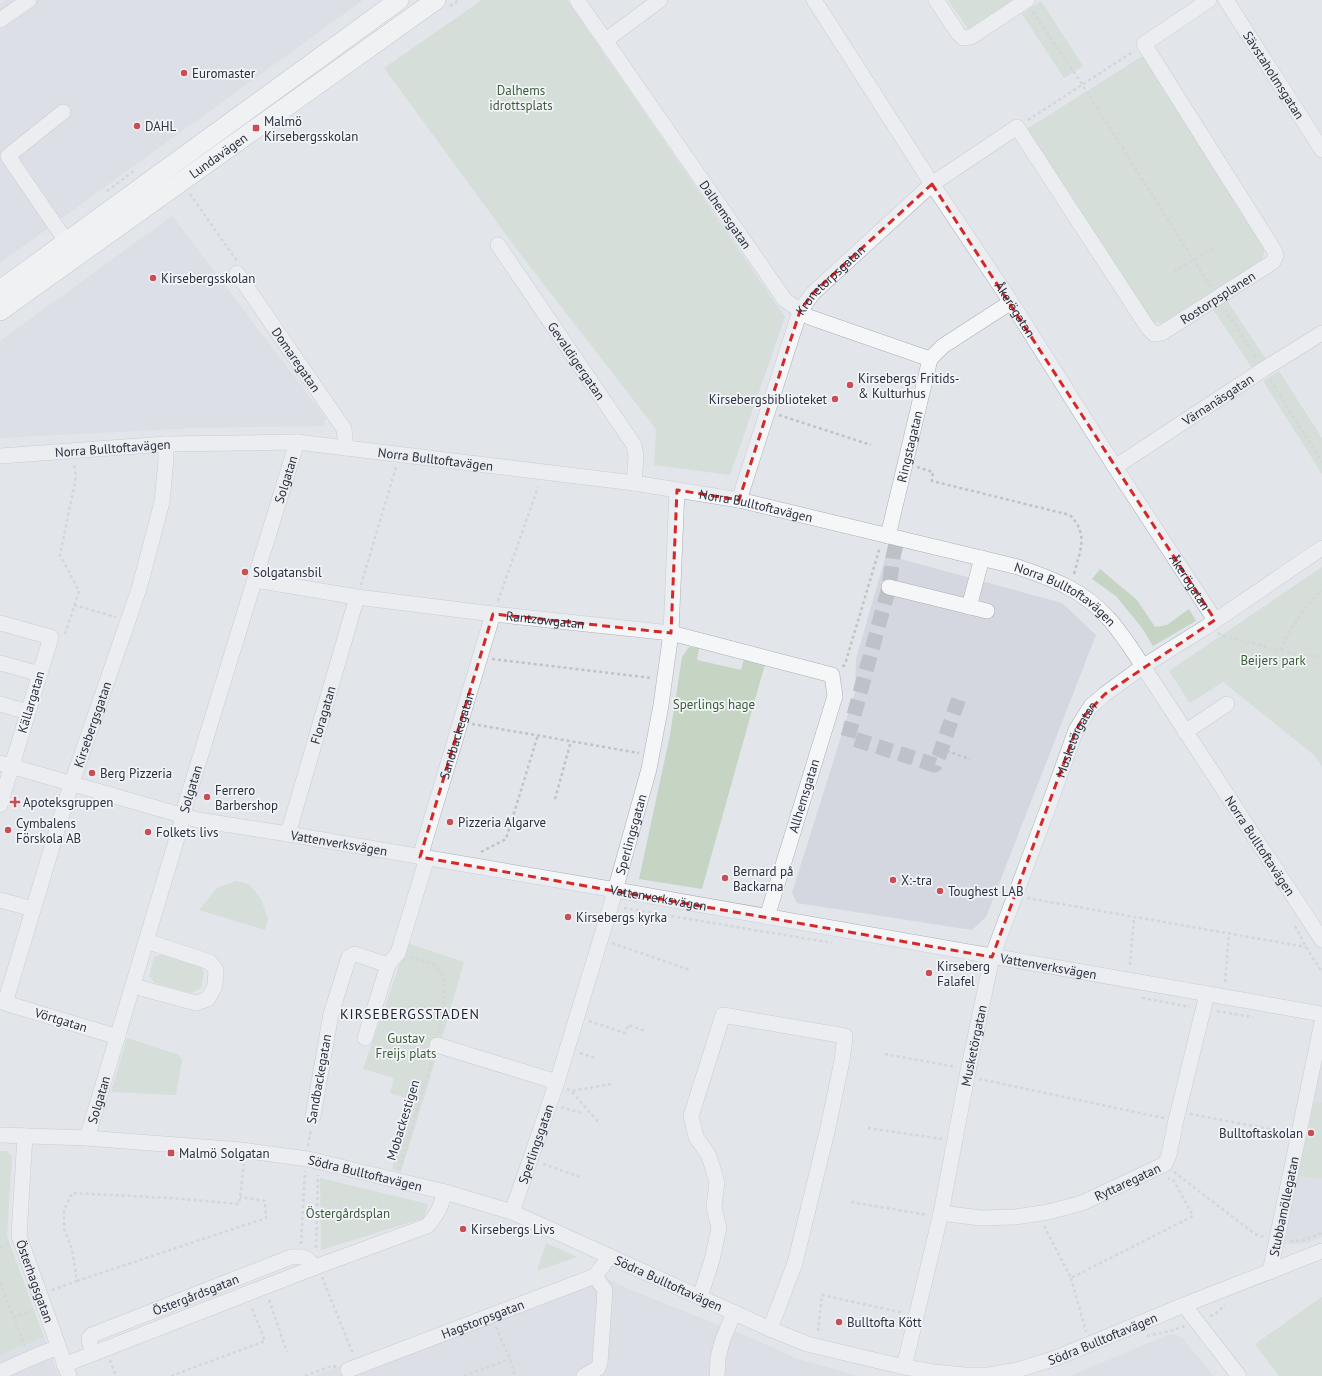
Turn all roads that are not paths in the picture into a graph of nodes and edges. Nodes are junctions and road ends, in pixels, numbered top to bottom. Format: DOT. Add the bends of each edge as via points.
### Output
graph roads {
  1 [pos="29,0"];
  2 [pos="399,0"];
  3 [pos="436,0"];
  4 [pos="577,0"];
  5 [pos="660,0"];
  6 [pos="814,0"];
  7 [pos="936,0"];
  8 [pos="1026,0"];
  9 [pos="1209,0"];
  10 [pos="1226,0"];
  11 [pos="0,20"];
  12 [pos="606,40"];
  13 [pos="63,112"];
  14 [pos="1017,127"];
  15 [pos="1322,150"];
  16 [pos="932,184"];
  17 [pos="66,241"];
  18 [pos="498,245"];
  19 [pos="237,273"];
  20 [pos="0,290"];
  21 [pos="1010,302"];
  22 [pos="800,310"];
  23 [pos="0,311"];
  24 [pos="1322,333"];
  25 [pos="930,359"];
  26 [pos="296,442"];
  27 [pos="166,444"];
  28 [pos="346,448"];
  29 [pos="0,456"];
  30 [pos="1115,467"];
  31 [pos="634,484"];
  32 [pos="677,490"];
  33 [pos="739,500"];
  34 [pos="891,541"];
  35 [pos="1322,548"];
  36 [pos="982,558"];
  37 [pos="255,580"];
  38 [pos="889,587"];
  39 [pos="359,592"];
  40 [pos="969,607"];
  41 [pos="495,609"];
  42 [pos="986,611"];
  43 [pos="0,623"];
  44 [pos="1216,626"];
  45 [pos="671,634"];
  46 [pos="0,663"];
  47 [pos="1142,667"];
  48 [pos="838,671"];
  49 [pos="40,674"];
  50 [pos="0,704"];
  51 [pos="1227,704"];
  52 [pos="28,712"];
  53 [pos="1185,732"];
  54 [pos="7,769"];
  55 [pos="72,784"];
  56 [pos="0,805"];
  57 [pos="183,815"];
  58 [pos="288,834"];
  59 [pos="423,857"];
  60 [pos="616,890"];
  61 [pos="0,900"];
  62 [pos="33,909"];
  63 [pos="767,918"];
  64 [pos="1322,940"];
  65 [pos="146,941"];
  66 [pos="992,956"];
  67 [pos="388,965"];
  68 [pos="133,986"];
  69 [pos="1207,994"];
  70 [pos="5,1003"];
  71 [pos="1322,1014"];
  72 [pos="1322,1022"];
  73 [pos="118,1037"];
  74 [pos="365,1038"];
  75 [pos="437,1045"];
  76 [pos="562,1086"];
  77 [pos="312,1116"];
  78 [pos="0,1135"];
  79 [pos="25,1136"];
  80 [pos="87,1138"];
  81 [pos="445,1192"];
  82 [pos="512,1212"];
  83 [pos="941,1215"];
  84 [pos="1322,1251"];
  85 [pos="609,1256"];
  86 [pos="1270,1272"];
  87 [pos="595,1276"];
  88 [pos="700,1297"];
  89 [pos="1184,1305"];
  90 [pos="734,1312"];
  91 [pos="770,1329"];
  92 [pos="58,1347"];
  93 [pos="904,1367"];
  94 [pos="353,1368"];
  95 [pos="66,1370"];
  96 [pos="0,1372"];
  97 [pos="1,1376"];
  98 [pos="584,1376"];
  99 [pos="717,1376"];
  100 [pos="1239,1376"];
  1 -- 11 [label="street"];
  2 -- 17 [label="main road, Lundavägen"];
  3 -- 23 [label="main road, Lundavägen"];
  4 -- 12 [label="street, Dalhemsgatan"];
  5 -- 12 [label="street"];
  6 -- 16 [label="street, Åkerögatan"];
  7 -- 8 [label="street" via="963,38 971,37"];
  9 -- 14 [label="street, Rostorpsplanen" via="1144,44 1274,250 1276,255 1273,262 1162,333 1154,334"];
  10 -- 15 [label="street, Sävstaholmsgatan"];
  12 -- 22 [label="street, Dalhemsgatan" via="785,300"];
  13 -- 17 [label="street" via="8,156"];
  14 -- 16 [label="street, Kronetorpsgatan"];
  16 -- 21 [label="street, Åkerögatan"];
  16 -- 22 [label="street, Kronetorpsgatan" via="813,293"];
  17 -- 20 [label="main road, Lundavägen"];
  18 -- 31 [label="street, Gevaldigergatan" via="634,445"];
  19 -- 28 [label="street, Domaregatan" via="344,429"];
  21 -- 25 [label="street" via="943,346"];
  21 -- 30 [label="street, Åkerögatan"];
  22 -- 25 [label="street, Dalhemsgatan" via="810,317"];
  22 -- 33 [label="street, Kronetorpsgatan"];
  24 -- 30 [label="street, Värnanäsgatan"];
  25 -- 34 [label="street, Ringstagatan" via="905,463"];
  26 -- 27 [label="street, Norra Bulltoftavägen"];
  26 -- 28 [label="street, Norra Bulltoftavägen"];
  26 -- 37 [label="street, Solgatan"];
  27 -- 29 [label="street, Norra Bulltoftavägen"];
  27 -- 55 [label="street, Kirsebergsgatan" via="162,502 139,589"];
  28 -- 31 [label="street, Norra Bulltoftavägen"];
  30 -- 44 [label="street, Åkerögatan"];
  31 -- 32 [label="street, Norra Bulltoftavägen"];
  32 -- 33 [label="street, Norra Bulltoftavägen"];
  32 -- 45 [label="street, Sperlingsgatan"];
  33 -- 34 [label="street, Norra Bulltoftavägen" via="826,520"];
  34 -- 36 [label="street, Norra Bulltoftavägen"];
  35 -- 44 [label="street, Musketörgatan"];
  36 -- 40 [label="street"];
  36 -- 47 [label="street, Norra Bulltoftavägen" via="1055,580 1078,592 1108,618"];
  37 -- 39 [label="street, Rantzowgatan"];
  37 -- 57 [label="street, Solgatan"];
  38 -- 40 [label="street"];
  39 -- 41 [label="street, Rantzowgatan"];
  39 -- 58 [label="street, Floragatan"];
  40 -- 42 [label="street"];
  41 -- 45 [label="street, Rantzowgatan"];
  41 -- 59 [label="street, Sandbackegatan"];
  43 -- 49 [label="street, Källargatan" via="51,637"];
  44 -- 47 [label="street, Musketörgatan"];
  45 -- 48 [label="street, Rantzowgatan"];
  45 -- 60 [label="street, Sperlingsgatan" via="649,769"];
  46 -- 49 [label="street"];
  47 -- 53 [label="street, Norra Bulltoftavägen"];
  47 -- 66 [label="street, Musketörgatan" via="1091,706 1076,730"];
  48 -- 63 [label="street, Allhemsgatan" via="836,696"];
  49 -- 52 [label="street, Källargatan"];
  50 -- 52 [label="street"];
  51 -- 53 [label="street"];
  52 -- 54 [label="street, Källargatan"];
  53 -- 64 [label="street, Norra Bulltoftavägen"];
  54 -- 55 [label="street, Vattenverksvägen"];
  54 -- 56 [label="street, Källargatan"];
  55 -- 57 [label="street, Vattenverksvägen"];
  55 -- 62 [label="street, Kirsebergsgatan"];
  57 -- 58 [label="street, Vattenverksvägen" via="198,820"];
  57 -- 65 [label="street, Solgatan"];
  58 -- 59 [label="street, Vattenverksvägen"];
  59 -- 60 [label="street, Vattenverksvägen"];
  59 -- 67 [label="street, Sandbackegatan" via="398,953"];
  60 -- 63 [label="street, Vattenverksvägen"];
  60 -- 76 [label="street, Sperlingsgatan"];
  61 -- 62 [label="street"];
  62 -- 70 [label="street, Kirsebergsgatan"];
  63 -- 66 [label="street, Vattenverksvägen"];
  65 -- 68 [label="street, Solgatan"];
  65 -- 68 [label="street" via="210,962 216,970 215,986 208,999 196,1003"];
  66 -- 69 [label="street, Vattenverksvägen"];
  66 -- 83 [label="street, Musketörgatan"];
  67 -- 74 [label="street, Sandbackegatan"];
  67 -- 77 [label="street, Sandbackegatan" via="355,954 349,957 331,1014"];
  68 -- 73 [label="street, Solgatan"];
  69 -- 71 [label="street, Vattenverksvägen"];
  69 -- 83 [label="street, Ryttaregatan" via="1169,1155 1159,1166 1082,1202 1048,1212 1015,1217 981,1218"];
  70 -- 73 [label="street, Vörtgatan"];
  72 -- 86 [label="street, Stubbamöllegatan"];
  73 -- 80 [label="street, Solgatan"];
  75 -- 76 [label="street"];
  76 -- 82 [label="street, Sperlingsgatan"];
  78 -- 79 [label="street, Södra Bulltoftavägen"];
  79 -- 80 [label="street, Södra Bulltoftavägen"];
  79 -- 92 [label="street, Österhagsgatan" via="19,1236"];
  80 -- 81 [label="street, Södra Bulltoftavägen" via="308,1160"];
  81 -- 82 [label="street, Södra Bulltoftavägen"];
  81 -- 95 [label="street, Östergårdsgatan" via="435,1217 426,1226 93,1353"];
  82 -- 85 [label="street, Södra Bulltoftavägen"];
  83 -- 93 [label="street, Musketörgatan"];
  84 -- 86 [label="street, Södra Bulltoftavägen"];
  85 -- 87 [label="street"];
  85 -- 88 [label="street, Södra Bulltoftavägen"];
  86 -- 89 [label="street, Södra Bulltoftavägen"];
  87 -- 94 [label="street, Hagstorpsgatan"];
  87 -- 98 [label="street" via="605,1290 600,1363 598,1368"];
  88 -- 90 [label="street, Södra Bulltoftavägen"];
  88 -- 91 [label="street" via="719,1228 714,1207 717,1182 709,1156 696,1137 691,1116 722,1015 845,1036 827,1132 795,1263"];
  89 -- 93 [label="street, Södra Bulltoftavägen" via="1049,1360 1017,1370 989,1375 964,1375"];
  89 -- 100 [label="street"];
  90 -- 91 [label="street, Södra Bulltoftavägen"];
  90 -- 99 [label="street" via="722,1342"];
  91 -- 93 [label="street, Södra Bulltoftavägen" via="807,1344"];
  92 -- 95 [label="street, Österhagsgatan"];
  92 -- 96 [label="street"];
  96 -- 97 [label="street"];
}
